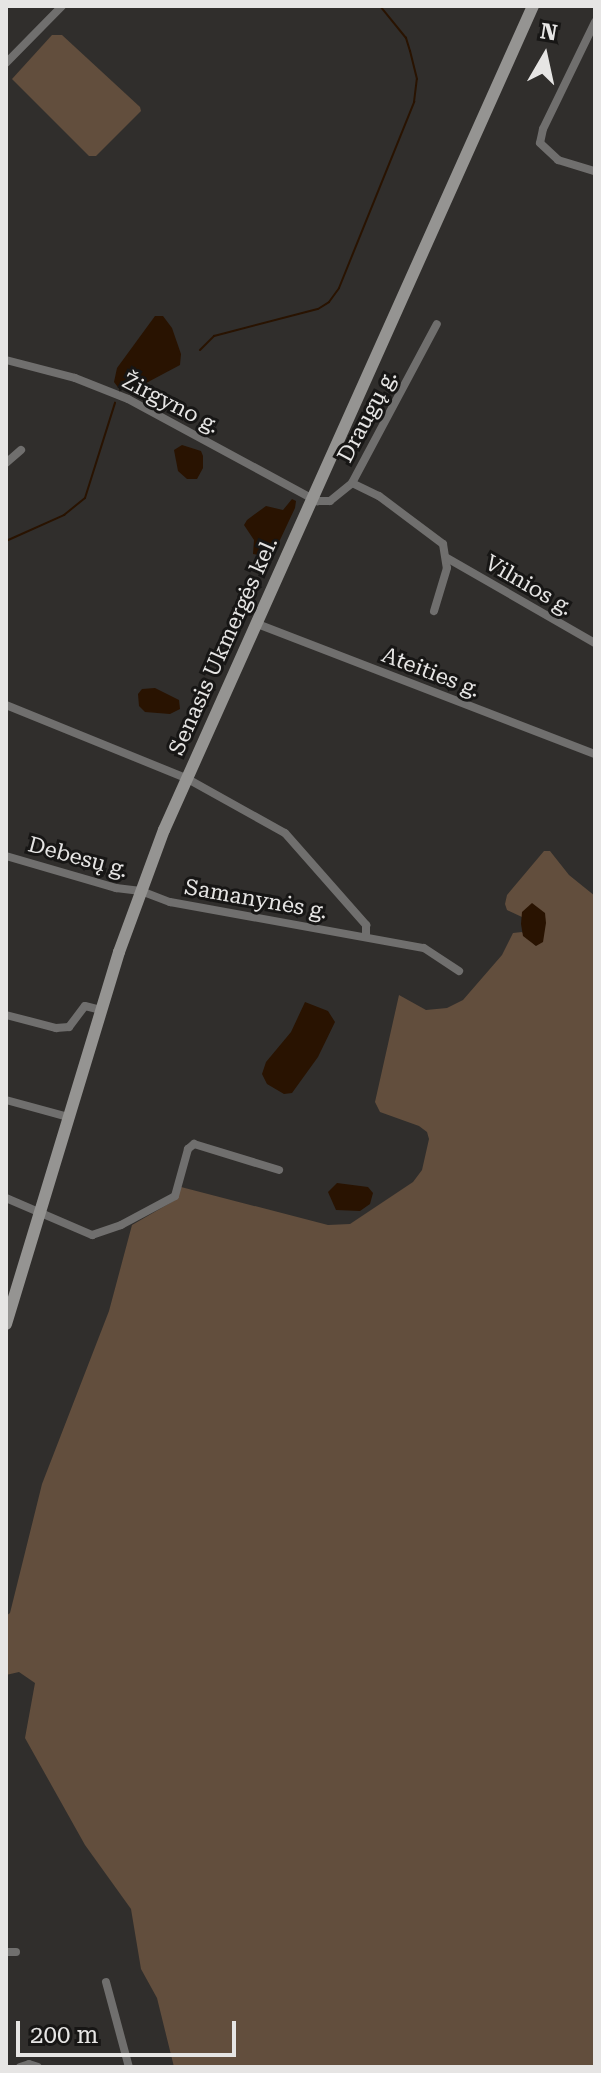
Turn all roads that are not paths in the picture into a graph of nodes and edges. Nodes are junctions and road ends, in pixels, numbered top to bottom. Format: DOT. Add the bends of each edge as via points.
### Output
graph roads {
  1 [pos="62,6"];
  2 [pos="533,6"];
  3 [pos="595,22"];
  4 [pos="6,63"];
  5 [pos="595,171"];
  6 [pos="437,324"];
  7 [pos="6,360"];
  8 [pos="21,450"];
  9 [pos="6,463"];
  10 [pos="352,483"];
  11 [pos="312,497"];
  12 [pos="446,558"];
  13 [pos="434,611"];
  14 [pos="255,623"];
  15 [pos="595,643"];
  16 [pos="6,705"];
  17 [pos="595,754"];
  18 [pos="186,778"];
  19 [pos="6,856"];
  20 [pos="141,891"];
  21 [pos="366,937"];
  22 [pos="459,971"];
  23 [pos="101,1010"];
  24 [pos="6,1015"];
  25 [pos="6,1100"];
  26 [pos="68,1117"];
  27 [pos="279,1170"];
  28 [pos="6,1198"];
  29 [pos="39,1212"];
  30 [pos="6,1324"];
  31 [pos="6,1952"];
  32 [pos="16,1952"];
  33 [pos="106,1982"];
  34 [pos="20,2067"];
  35 [pos="38,2067"];
  36 [pos="129,2067"];
  1 -- 4 [label="street"];
  2 -- 11 [label="main road, Senasis Ukmergės kel."];
  3 -- 5 [label="street" via="540,143 558,160"];
  6 -- 10 [label="street, Draugų g."];
  7 -- 11 [label="street, Žirgyno g." via="128,399"];
  8 -- 9 [label="street"];
  10 -- 11 [label="street, Draugų g." via="330,501"];
  10 -- 12 [label="street, Vilnios g." via="379,496 443,544"];
  11 -- 14 [label="main road, Senasis Ukmergės kel."];
  12 -- 13 [label="street"];
  12 -- 15 [label="street, Vilnios g."];
  14 -- 17 [label="street, Ateities g."];
  14 -- 18 [label="main road, Senasis Ukmergės kel."];
  16 -- 18 [label="street, Samanynės g."];
  18 -- 20 [label="main road, Senasis Ukmergės kel."];
  18 -- 21 [label="street, Samanynės g." via="285,833 366,925"];
  19 -- 20 [label="street, Debesų g."];
  20 -- 21 [label="street, Samanynės g." via="170,902"];
  20 -- 23 [label="main road, Senasis Ukmergės kel."];
  21 -- 22 [label="street, Samanynės g." via="424,948"];
  23 -- 24 [label="street" via="85,1006 69,1027 56,1028"];
  23 -- 26 [label="main road, Senasis Ukmergės kel."];
  25 -- 26 [label="street"];
  26 -- 29 [label="main road, Senasis Ukmergės kel."];
  27 -- 29 [label="street" via="194,1144 175,1196 121,1225 88,1235"];
  28 -- 29 [label="street"];
  29 -- 30 [label="main road, Senasis Ukmergės kel."];
  31 -- 32 [label="street"];
  33 -- 36 [label="street"];
  34 -- 35 [label="street"];
}
